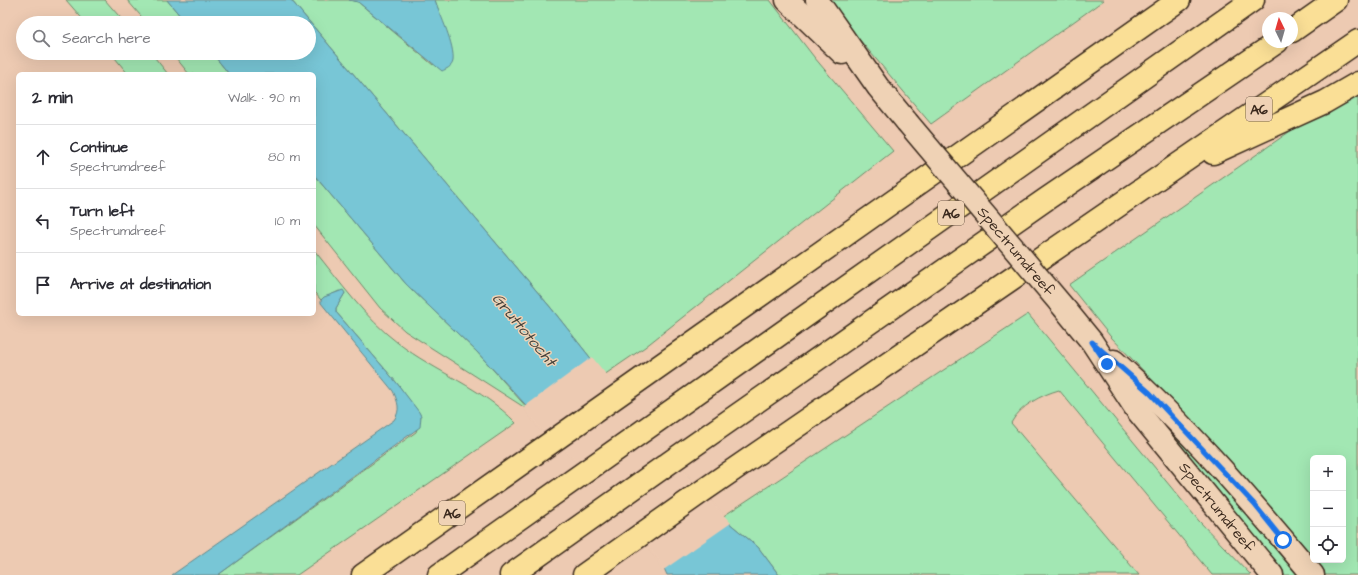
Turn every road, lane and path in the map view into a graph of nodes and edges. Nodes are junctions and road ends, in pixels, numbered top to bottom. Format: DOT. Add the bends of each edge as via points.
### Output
graph roads {
  1 [pos="787,0"];
  2 [pos="817,0"];
  3 [pos="1253,0"];
  4 [pos="1336,0"];
  5 [pos="1172,4"];
  6 [pos="1298,27"];
  7 [pos="1358,41"];
  8 [pos="1268,48"];
  9 [pos="1358,83"];
  10 [pos="878,87"];
  11 [pos="1161,177"];
  12 [pos="1092,342"];
  13 [pos="363,575"];
  14 [pos="439,575"];
  15 [pos="511,575"];
  16 [pos="584,575"];
  17 [pos="1272,575"];
  18 [pos="1313,575"];
  1 -- 10 [label="main road, Spectrumdreef"];
  2 -- 10 [label="main road, Spectrumdreef"];
  3 -- 14 [label="highway, A6"];
  4 -- 6 [label="highway"];
  5 -- 13 [label="highway, A6" via="623,394"];
  7 -- 11 [label="highway, A6"];
  8 -- 15 [label="highway" via="1045,200"];
  9 -- 11 [label="highway, A6" via="1325,102"];
  10 -- 12 [label="main road, Spectrumdreef, bridge"];
  11 -- 16 [label="highway, A6"];
  12 -- 17 [label="main road, Spectrumdreef" via="1136,409"];
  12 -- 18 [label="main road, Spectrumdreef" via="1150,393 1254,504"];
}
